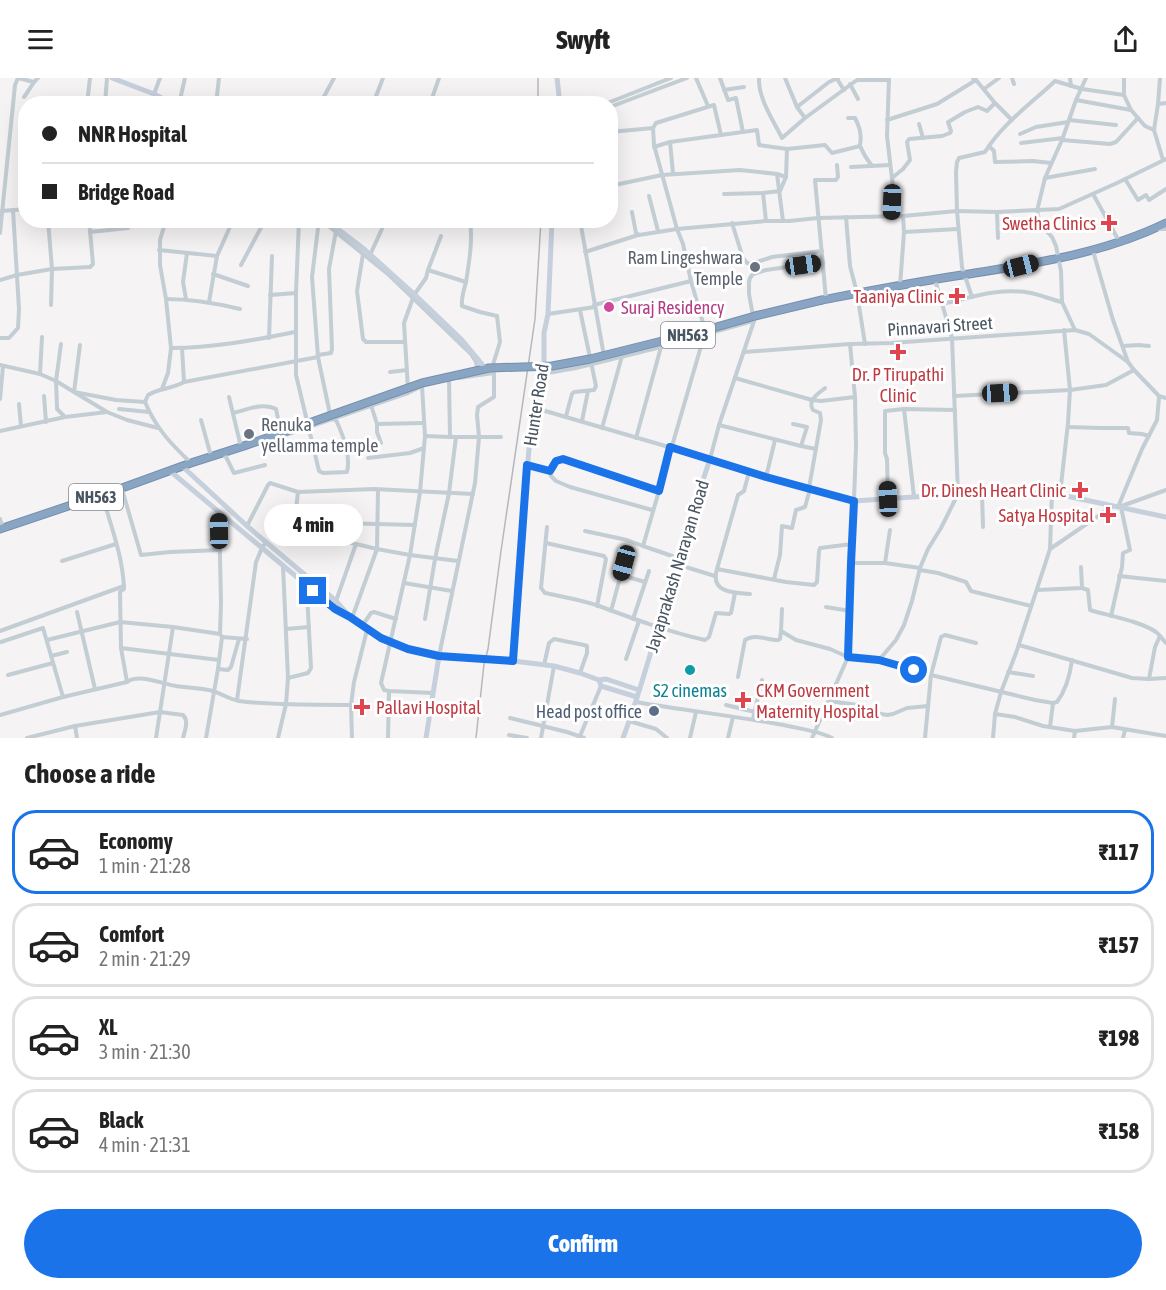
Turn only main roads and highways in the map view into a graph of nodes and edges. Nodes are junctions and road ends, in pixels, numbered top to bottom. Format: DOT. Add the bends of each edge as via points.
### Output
graph roads {
  1 [pos="1166,223"];
  2 [pos="2,529"];
  1 -- 2 [label="highway, NH563, bridge" via="1093,251 824,300 590,359 552,366 486,369 422,383"];
}
